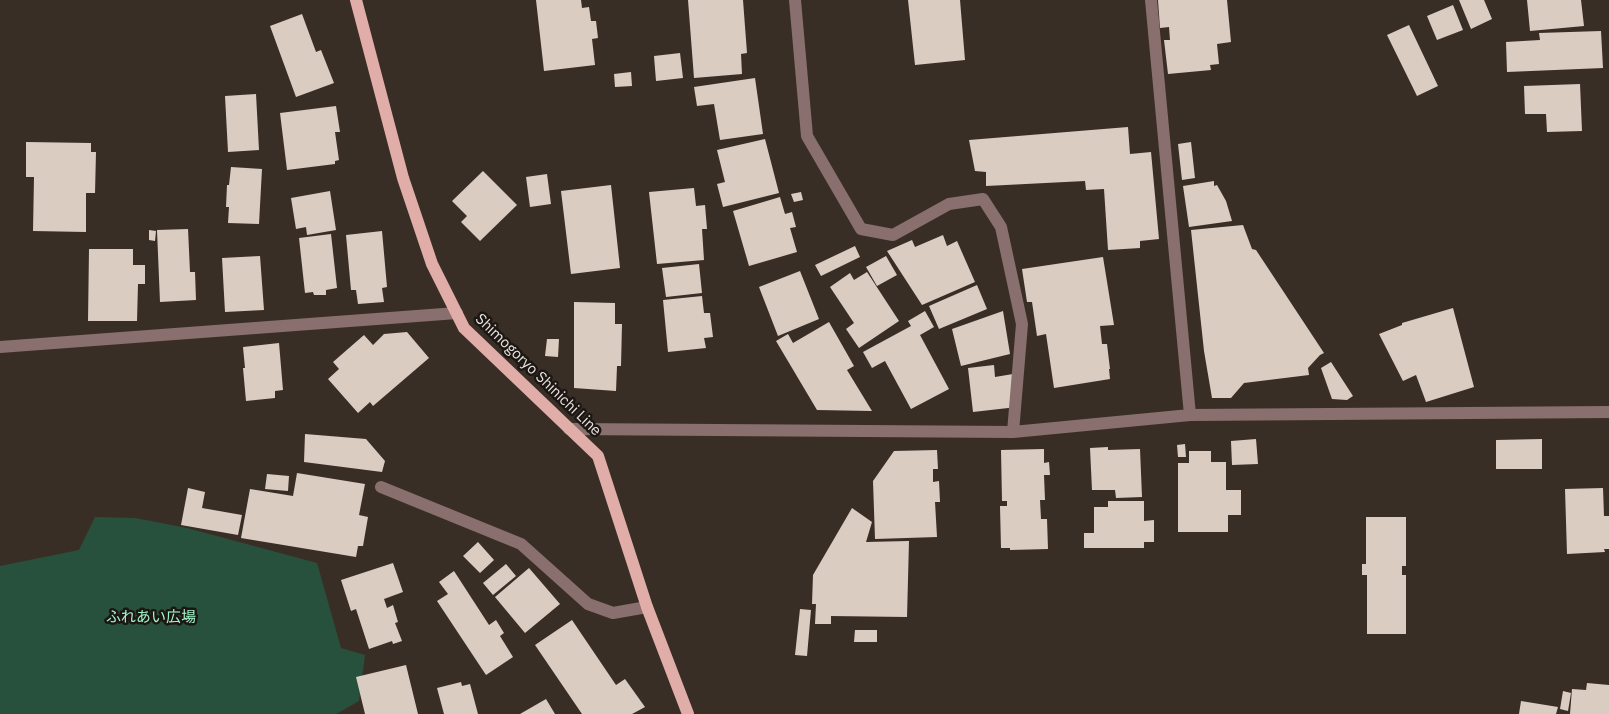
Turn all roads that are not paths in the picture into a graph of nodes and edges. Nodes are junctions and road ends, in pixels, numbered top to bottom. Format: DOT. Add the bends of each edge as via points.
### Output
graph roads {
  1 [pos="356,0"];
  2 [pos="795,0"];
  3 [pos="1151,0"];
  4 [pos="457,313"];
  5 [pos="0,347"];
  6 [pos="1609,412"];
  7 [pos="1190,414"];
  8 [pos="569,429"];
  9 [pos="1012,432"];
  10 [pos="380,487"];
  11 [pos="647,607"];
  12 [pos="688,714"];
  1 -- 4 [label="main road, Shimogoryo Shinichi Line" via="403,178 432,264"];
  2 -- 9 [label="street" via="807,136 861,228 892,235 949,204 984,199 1001,227 1022,324"];
  3 -- 7 [label="street"];
  4 -- 5 [label="street"];
  4 -- 8 [label="main road, Shimogoryo Shinichi Line" via="464,328"];
  6 -- 7 [label="street"];
  7 -- 9 [label="street"];
  8 -- 9 [label="street"];
  8 -- 11 [label="main road, Shimogoryo Shinichi Line" via="598,456"];
  10 -- 11 [label="street" via="521,544 588,604 613,614"];
  11 -- 12 [label="main road, Shimogoryo Shinichi Line"];
}
